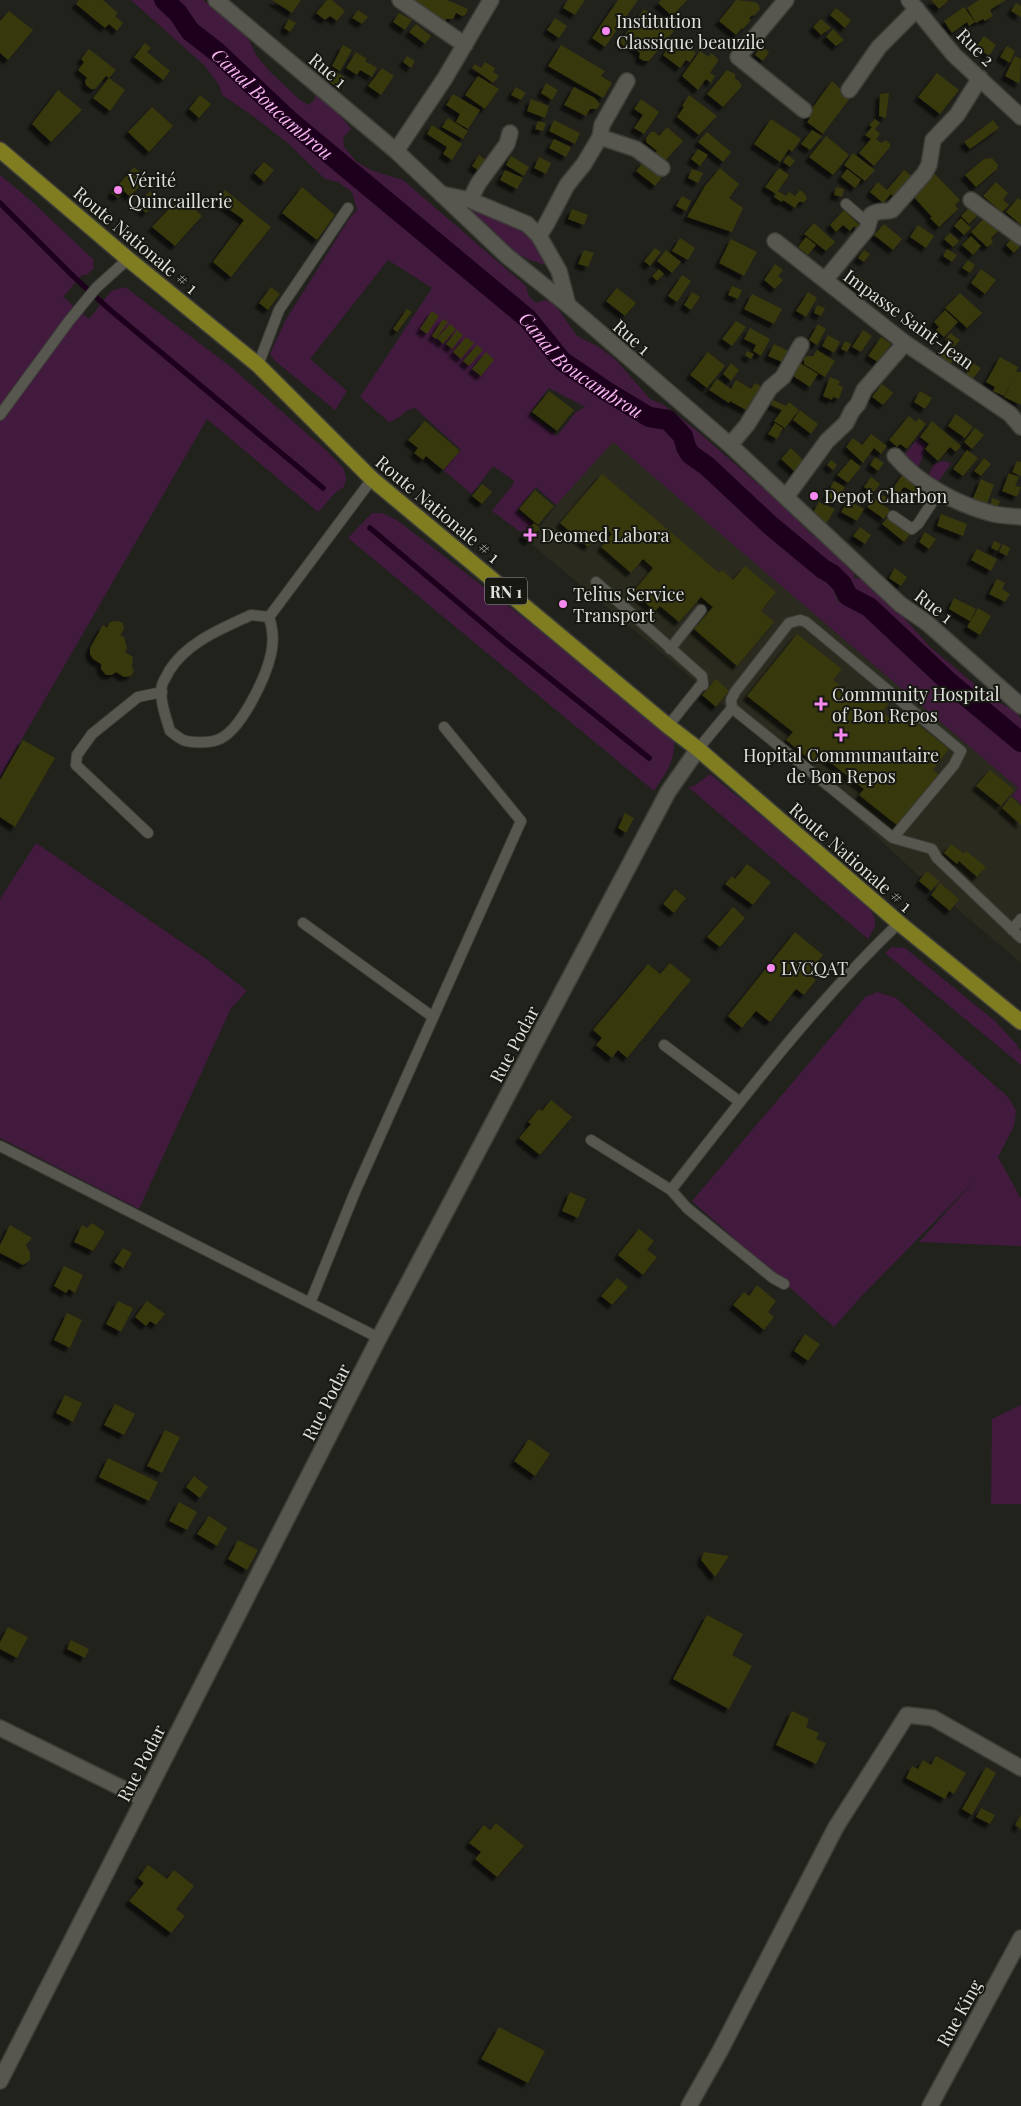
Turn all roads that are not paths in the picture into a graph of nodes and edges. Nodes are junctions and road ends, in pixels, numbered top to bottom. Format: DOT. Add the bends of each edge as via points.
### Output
graph roads {
  1 [pos="216,0"];
  2 [pos="400,0"];
  3 [pos="491,0"];
  4 [pos="784,1"];
  5 [pos="913,5"];
  6 [pos="465,45"];
  7 [pos="980,78"];
  8 [pos="627,81"];
  9 [pos="849,90"];
  10 [pos="804,110"];
  11 [pos="1020,112"];
  12 [pos="510,133"];
  13 [pos="600,137"];
  14 [pos="0,150"];
  15 [pos="396,151"];
  16 [pos="662,168"];
  17 [pos="440,193"];
  18 [pos="470,200"];
  19 [pos="971,200"];
  20 [pos="846,204"];
  21 [pos="348,208"];
  22 [pos="869,224"];
  23 [pos="539,236"];
  24 [pos="1021,237"];
  25 [pos="775,241"];
  26 [pos="128,259"];
  27 [pos="825,280"];
  28 [pos="568,306"];
  29 [pos="905,343"];
  30 [pos="801,345"];
  31 [pos="258,365"];
  32 [pos="0,415"];
  33 [pos="1021,427"];
  34 [pos="730,445"];
  35 [pos="895,456"];
  36 [pos="372,479"];
  37 [pos="939,492"];
  38 [pos="786,497"];
  39 [pos="893,516"];
  40 [pos="1021,517"];
  41 [pos="596,582"];
  42 [pos="701,610"];
  43 [pos="269,617"];
  44 [pos="670,649"];
  45 [pos="162,692"];
  46 [pos="1021,706"];
  47 [pos="732,708"];
  48 [pos="668,726"];
  49 [pos="444,727"];
  50 [pos="698,749"];
  51 [pos="148,833"];
  52 [pos="893,838"];
  53 [pos="1021,919"];
  54 [pos="303,923"];
  55 [pos="899,923"];
  56 [pos="1012,930"];
  57 [pos="1021,938"];
  58 [pos="433,1017"];
  59 [pos="1021,1022"];
  60 [pos="664,1045"];
  61 [pos="740,1102"];
  62 [pos="591,1140"];
  63 [pos="0,1146"];
  64 [pos="671,1190"];
  65 [pos="784,1284"];
  66 [pos="310,1303"];
  67 [pos="379,1338"];
  68 [pos="0,1728"];
  69 [pos="1021,1768"];
  70 [pos="144,1799"];
  71 [pos="1021,1938"];
  72 [pos="0,2081"];
  73 [pos="935,2104"];
  74 [pos="689,2106"];
  1 -- 15 [label="street, Rue 1"];
  2 -- 6 [label="street"];
  3 -- 6 [label="street"];
  4 -- 10 [label="street" via="738,57"];
  5 -- 7 [label="street, Rue 2" via="954,55"];
  5 -- 9 [label="street"];
  6 -- 15 [label="street"];
  7 -- 11 [label="street, Rue 2"];
  7 -- 22 [label="street" via="957,115 933,140 929,165 924,174 892,210 878,210"];
  8 -- 13 [label="street" via="602,125"];
  12 -- 18 [label="street"];
  13 -- 16 [label="street" via="636,149"];
  13 -- 23 [label="street" via="567,185"];
  14 -- 26 [label="main road, Route Nationale # 1 / RN 1"];
  15 -- 17 [label="street, Rue 1"];
  17 -- 18 [label="street"];
  17 -- 28 [label="street, Rue 1" via="507,256"];
  18 -- 23 [label="street" via="527,224"];
  19 -- 24 [label="street"];
  20 -- 22 [label="lane"];
  21 -- 31 [label="lane" via="279,310"];
  22 -- 27 [label="street"];
  23 -- 28 [label="street" via="559,271"];
  25 -- 27 [label="street, Impasse Saint-Jean"];
  26 -- 31 [label="main road, Route Nationale # 1 / RN 1"];
  26 -- 32 [label="lane" via="96,288"];
  27 -- 29 [label="street, Impasse Saint-Jean"];
  28 -- 34 [label="street, Rue 1"];
  29 -- 33 [label="street, Impasse Saint-Jean" via="1010,414"];
  29 -- 38 [label="street" via="864,390 846,424 827,441"];
  30 -- 34 [label="street" via="783,377 770,388"];
  31 -- 36 [label="main road, Route Nationale # 1 / RN 1"];
  34 -- 38 [label="street, Rue 1"];
  35 -- 37 [label="street"];
  36 -- 43 [label="lane"];
  36 -- 48 [label="main road, Route Nationale # 1 / RN 1"];
  37 -- 39 [label="lane" via="912,529"];
  37 -- 40 [label="street" via="991,514"];
  38 -- 46 [label="street, Rue 1" via="900,604 927,623"];
  41 -- 44 [label="lane"];
  42 -- 44 [label="lane"];
  43 -- 45 [label="lane" via="251,615 187,649 162,684"];
  43 -- 45 [label="lane" via="273,629 271,654 257,692 238,724 218,740 183,740 170,731"];
  44 -- 48 [label="lane" via="704,680"];
  45 -- 51 [label="lane" via="138,697 92,734 77,755 76,765"];
  47 -- 50 [label="lane"];
  47 -- 52 [label="lane"];
  47 -- 52 [label="lane" via="735,692 790,623 806,622 961,751 954,765"];
  48 -- 50 [label="main road, Route Nationale # 1 / RN 1"];
  49 -- 58 [label="lane" via="521,821"];
  50 -- 55 [label="main road, Route Nationale # 1 / RN 1"];
  50 -- 67 [label="street, Rue Podar" via="668,792"];
  52 -- 56 [label="lane" via="932,849 937,858"];
  53 -- 56 [label="lane"];
  54 -- 58 [label="lane"];
  55 -- 59 [label="main road, Route Nationale # 1 / RN 1"];
  55 -- 61 [label="lane" via="813,1014"];
  56 -- 57 [label="lane"];
  58 -- 66 [label="lane" via="355,1192"];
  60 -- 61 [label="lane"];
  61 -- 64 [label="lane"];
  62 -- 64 [label="lane"];
  63 -- 66 [label="lane"];
  64 -- 65 [label="lane" via="687,1208"];
  66 -- 67 [label="lane"];
  67 -- 70 [label="street, Rue Podar"];
  68 -- 70 [label="street"];
  69 -- 74 [label="street" via="933,1718 906,1715 836,1827"];
  70 -- 72 [label="street, Rue Podar"];
  71 -- 73 [label="street, Rue King"];
}
